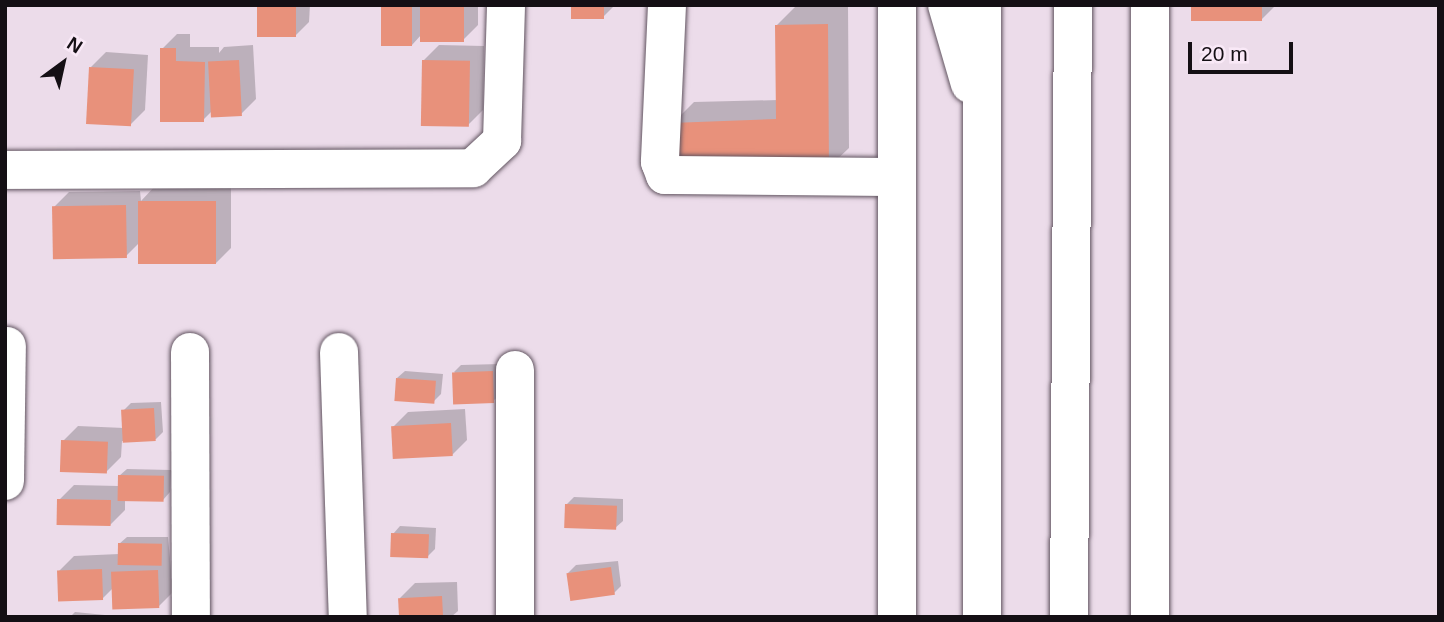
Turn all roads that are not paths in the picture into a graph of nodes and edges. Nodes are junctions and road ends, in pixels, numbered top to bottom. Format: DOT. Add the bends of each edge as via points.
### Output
graph roads {
  1 [pos="506,5"];
  2 [pos="667,5"];
  3 [pos="897,5"];
  4 [pos="947,5"];
  5 [pos="982,5"];
  6 [pos="1073,5"];
  7 [pos="1150,5"];
  8 [pos="982,122"];
  9 [pos="5,170"];
  10 [pos="897,177"];
  11 [pos="7,346"];
  12 [pos="190,352"];
  13 [pos="339,352"];
  14 [pos="515,370"];
  15 [pos="5,481"];
  16 [pos="191,617"];
  17 [pos="348,617"];
  18 [pos="515,617"];
  19 [pos="897,617"];
  20 [pos="982,617"];
  21 [pos="1069,617"];
  22 [pos="1150,617"];
  1 -- 9 [label="street" via="502,141 473,168"];
  2 -- 10 [label="street" via="660,162 665,175"];
  3 -- 10 [label="street"];
  4 -- 8 [label="street"];
  5 -- 8 [label="street"];
  6 -- 21 [label="street"];
  7 -- 22 [label="street"];
  8 -- 20 [label="street"];
  10 -- 19 [label="street"];
  11 -- 15 [label="street"];
  12 -- 16 [label="street"];
  13 -- 17 [label="street"];
  14 -- 18 [label="street"];
}
